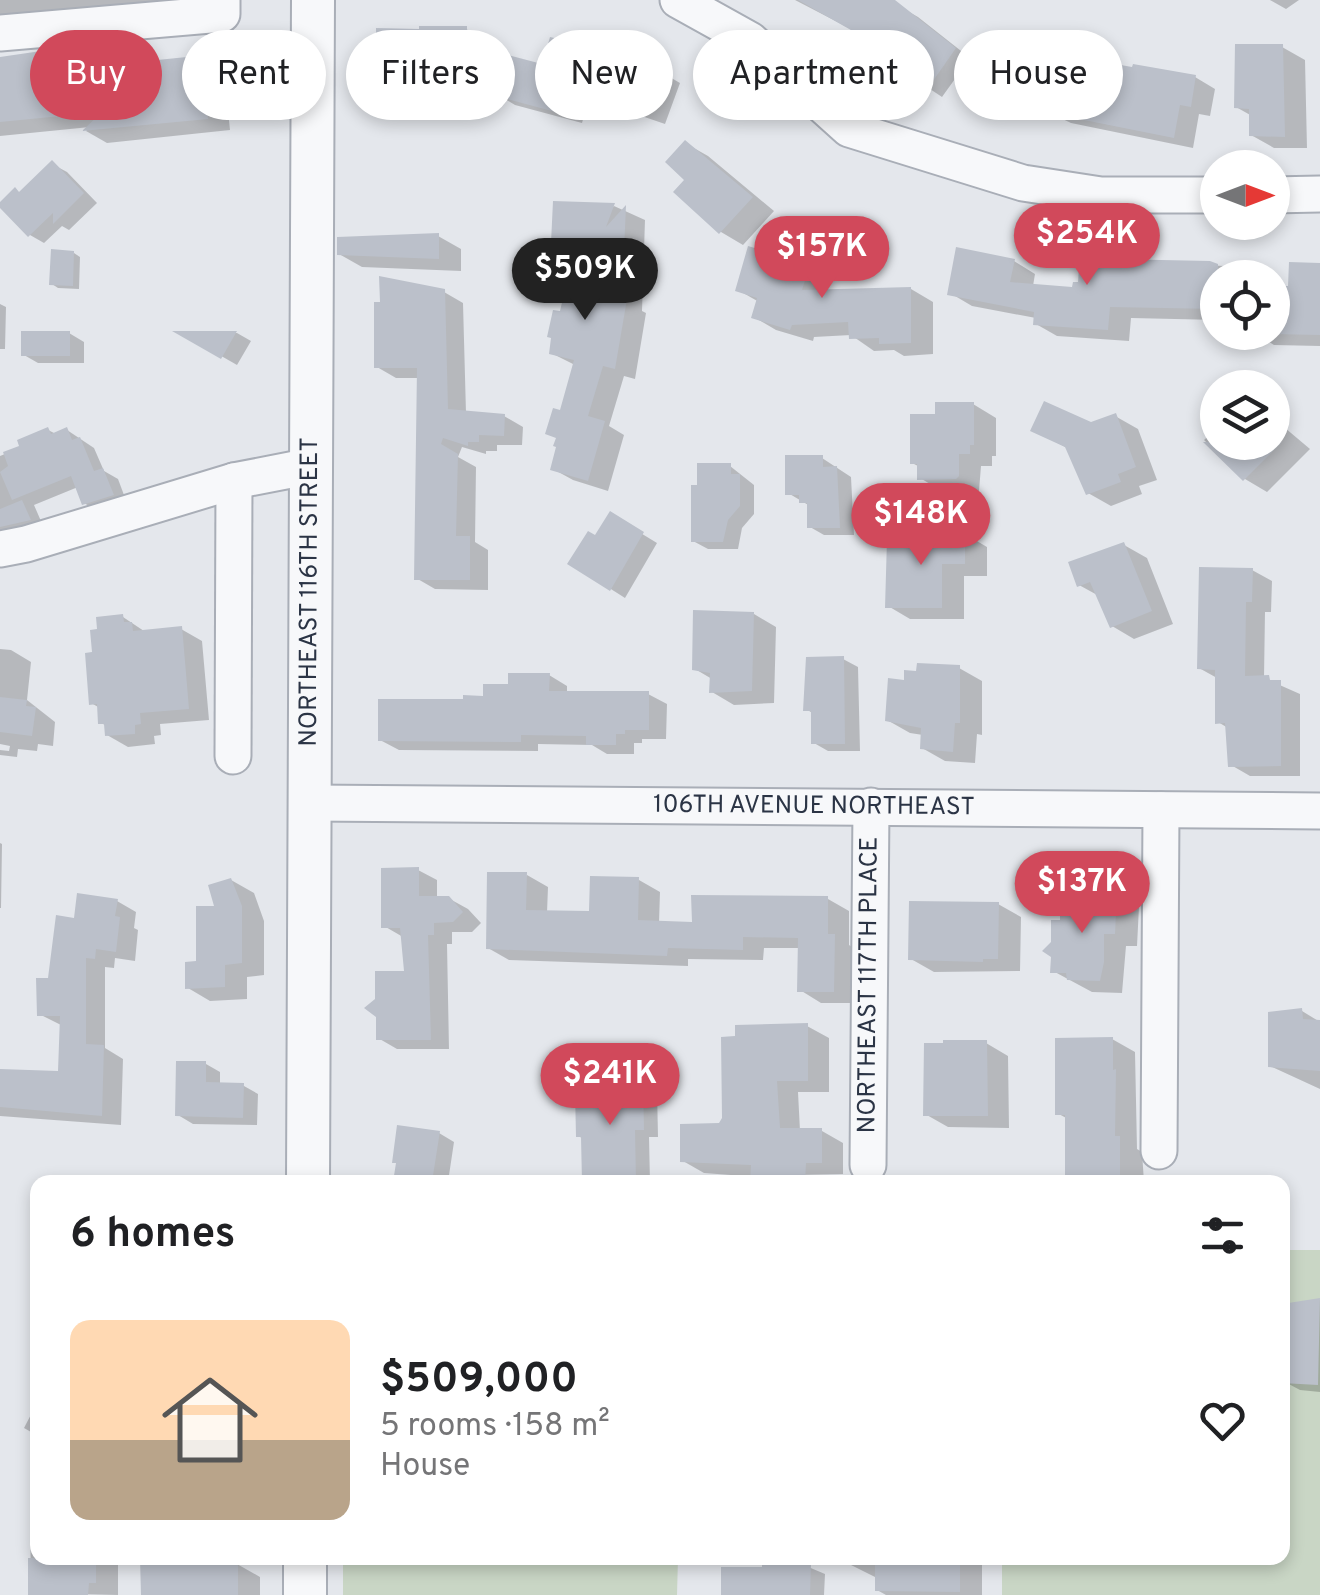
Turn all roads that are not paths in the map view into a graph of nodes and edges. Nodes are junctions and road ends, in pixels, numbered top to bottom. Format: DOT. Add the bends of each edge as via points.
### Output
graph roads {
  1 [pos="312,0"];
  2 [pos="678,0"];
  3 [pos="222,7"];
  4 [pos="0,33"];
  5 [pos="1290,194"];
  6 [pos="1320,194"];
  7 [pos="1200,195"];
  8 [pos="311,466"];
  9 [pos="234,480"];
  10 [pos="0,549"];
  11 [pos="232,756"];
  12 [pos="309,803"];
  13 [pos="871,806"];
  14 [pos="1161,810"];
  15 [pos="1320,811"];
  16 [pos="1159,1151"];
  17 [pos="868,1165"];
  18 [pos="308,1175"];
  19 [pos="305,1565"];
  20 [pos="305,1595"];
  1 -- 8 [label="street, NORTHEAST 116TH STREET"];
  2 -- 7 [label="street" via="750,40 849,129 1024,183 1102,195"];
  3 -- 4 [label="street"];
  5 -- 6 [label="street"];
  8 -- 9 [label="street"];
  8 -- 12 [label="street, NORTHEAST 116TH STREET"];
  9 -- 10 [label="street"];
  9 -- 11 [label="street"];
  12 -- 13 [label="street, 106TH AVENUE NORTHEAST"];
  12 -- 18 [label="street, NORTHEAST 116TH STREET"];
  13 -- 14 [label="street, 106TH AVENUE NORTHEAST"];
  13 -- 17 [label="street, NORTHEAST 117TH PLACE"];
  14 -- 15 [label="street, 106TH AVENUE NORTHEAST"];
  14 -- 16 [label="street"];
  19 -- 20 [label="street"];
}
